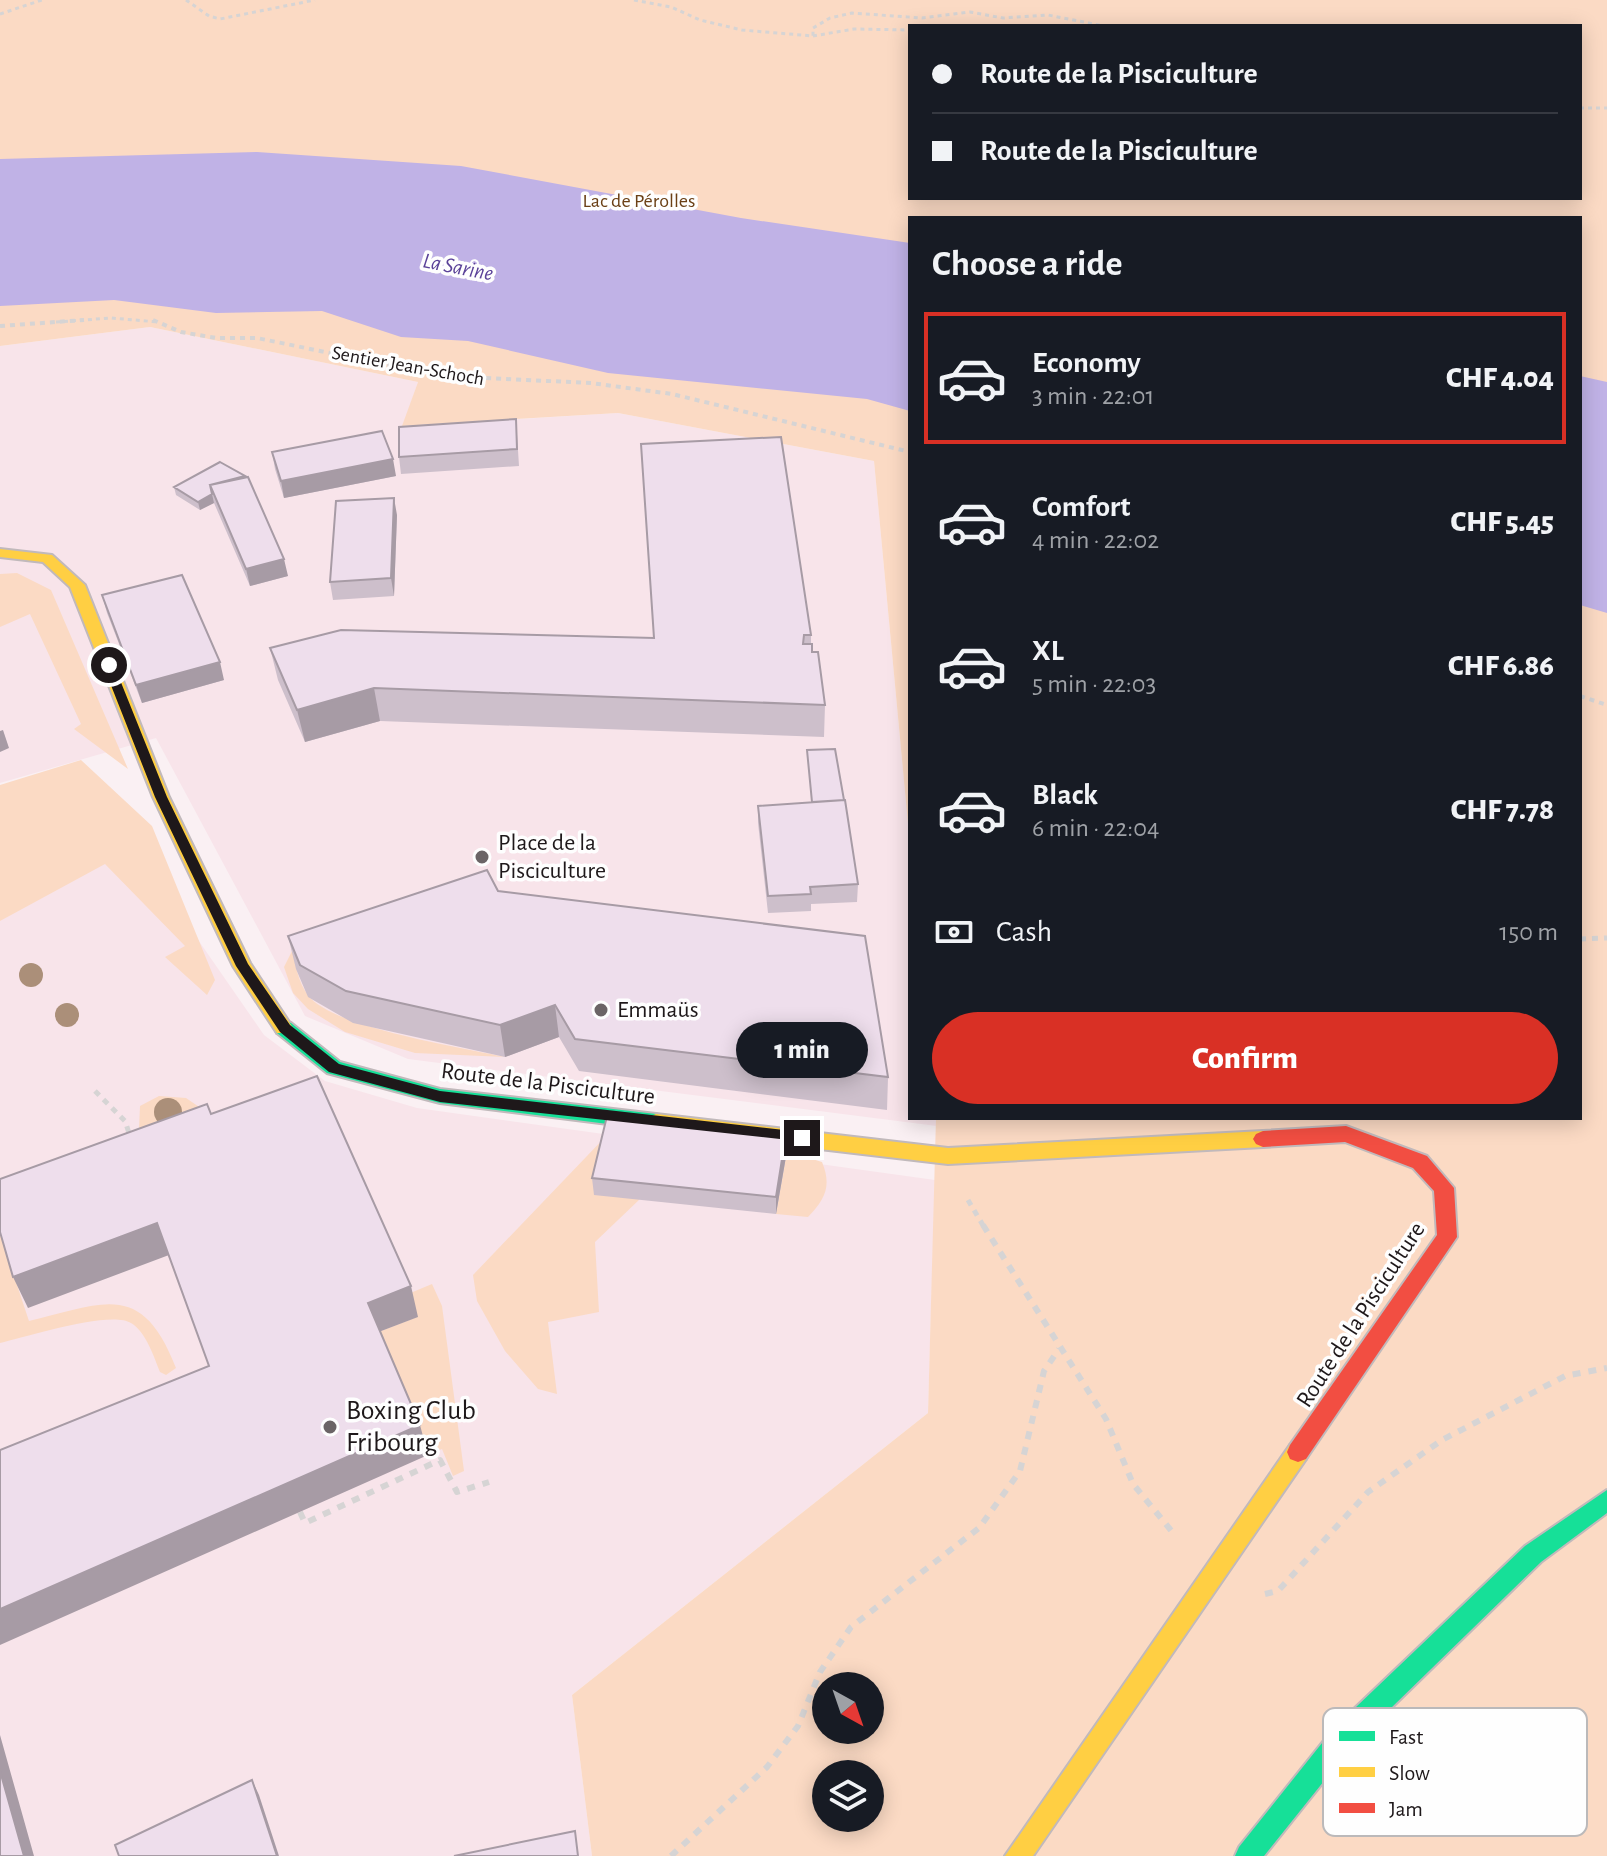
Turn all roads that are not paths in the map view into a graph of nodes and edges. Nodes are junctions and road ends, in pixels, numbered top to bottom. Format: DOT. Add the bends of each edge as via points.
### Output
graph roads {
  1 [pos="0,553"];
  2 [pos="1607,1500"];
  3 [pos="1373,1708"];
  4 [pos="1323,1762"];
  5 [pos="1018,1856"];
  6 [pos="1248,1856"];
  1 -- 5 [label="street, Route de la Pisciculture" via="47,558 77,585 161,797 242,966 285,1029 334,1068 440,1096 948,1156 1346,1134 1420,1162 1444,1188 1447,1237"];
  2 -- 3 [label="street" via="1533,1554"];
  4 -- 6 [label="street"];
}
